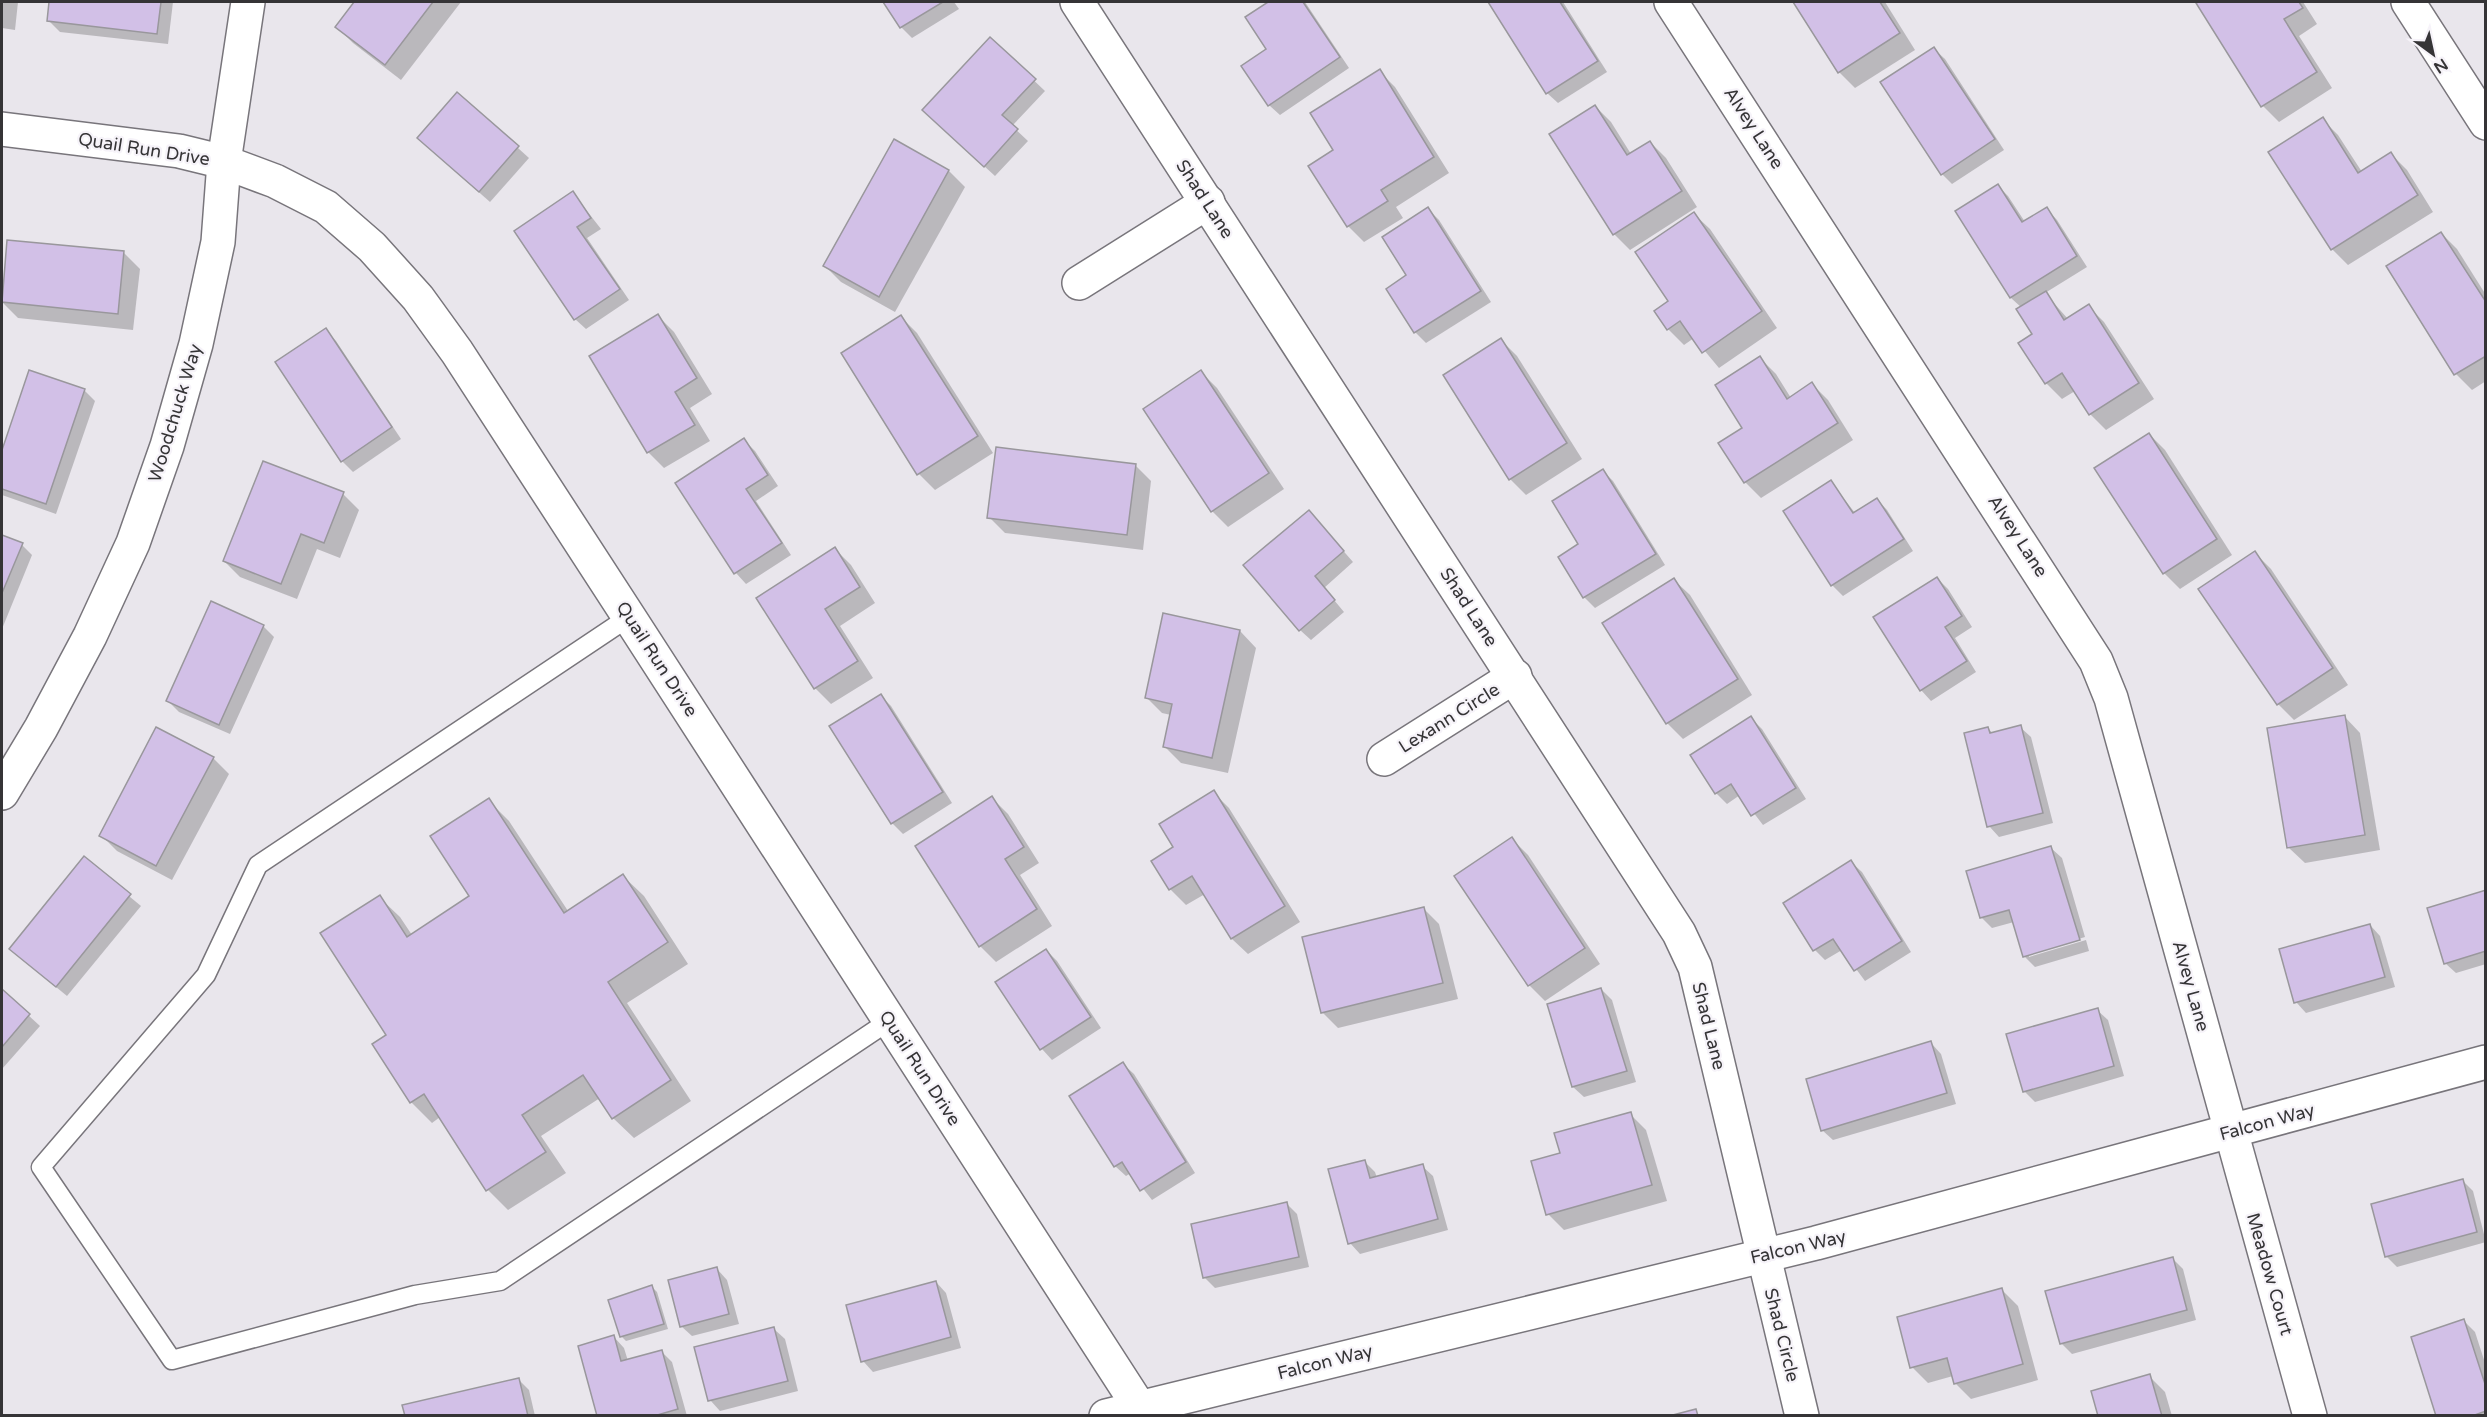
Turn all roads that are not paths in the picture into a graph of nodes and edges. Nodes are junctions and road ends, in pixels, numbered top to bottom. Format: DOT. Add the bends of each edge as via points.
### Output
graph roads {
  1 [pos="248,2"];
  2 [pos="1077,2"];
  3 [pos="1671,2"];
  4 [pos="2408,2"];
  5 [pos="2486,123"];
  6 [pos="2,129"];
  7 [pos="224,162"];
  8 [pos="1208,202"];
  9 [pos="1079,283"];
  10 [pos="629,617"];
  11 [pos="1515,676"];
  12 [pos="1384,759"];
  13 [pos="2,793"];
  14 [pos="889,1021"];
  15 [pos="2486,1062"];
  16 [pos="2230,1132"];
  17 [pos="1762,1255"];
  18 [pos="1142,1411"];
  19 [pos="1106,1416"];
  20 [pos="1802,1416"];
  21 [pos="2310,1416"];
  1 -- 7 [label="street, Woodchuck Way"];
  2 -- 8 [label="street, Shad Lane"];
  3 -- 16 [label="street, Alvey Lane" via="2096,661 2111,698"];
  4 -- 5 [label="street"];
  6 -- 7 [label="street, Quail Run Drive" via="134,144"];
  7 -- 10 [label="street, Quail Run Drive" via="275,181 326,207 372,247 418,298"];
  7 -- 13 [label="street, Woodchuck Way" via="218,242 196,344 164,457 132,543 90,636"];
  8 -- 9 [label="street"];
  8 -- 11 [label="street, Shad Lane"];
  10 -- 14 [label="street, Quail Run Drive"];
  10 -- 14 [label="lane" via="258,865 206,975 41,1167 172,1360 415,1295 500,1281"];
  11 -- 12 [label="street, Lexann Circle"];
  11 -- 17 [label="street, Shad Lane" via="1658,899 1695,967"];
  14 -- 18 [label="street, Quail Run Drive"];
  15 -- 16 [label="street, Falcon Way"];
  16 -- 17 [label="street, Falcon Way"];
  16 -- 21 [label="street, Meadow Court"];
  17 -- 18 [label="street, Falcon Way"];
  17 -- 20 [label="street, Shad Circle"];
  18 -- 19 [label="street, Falcon Way"];
}
